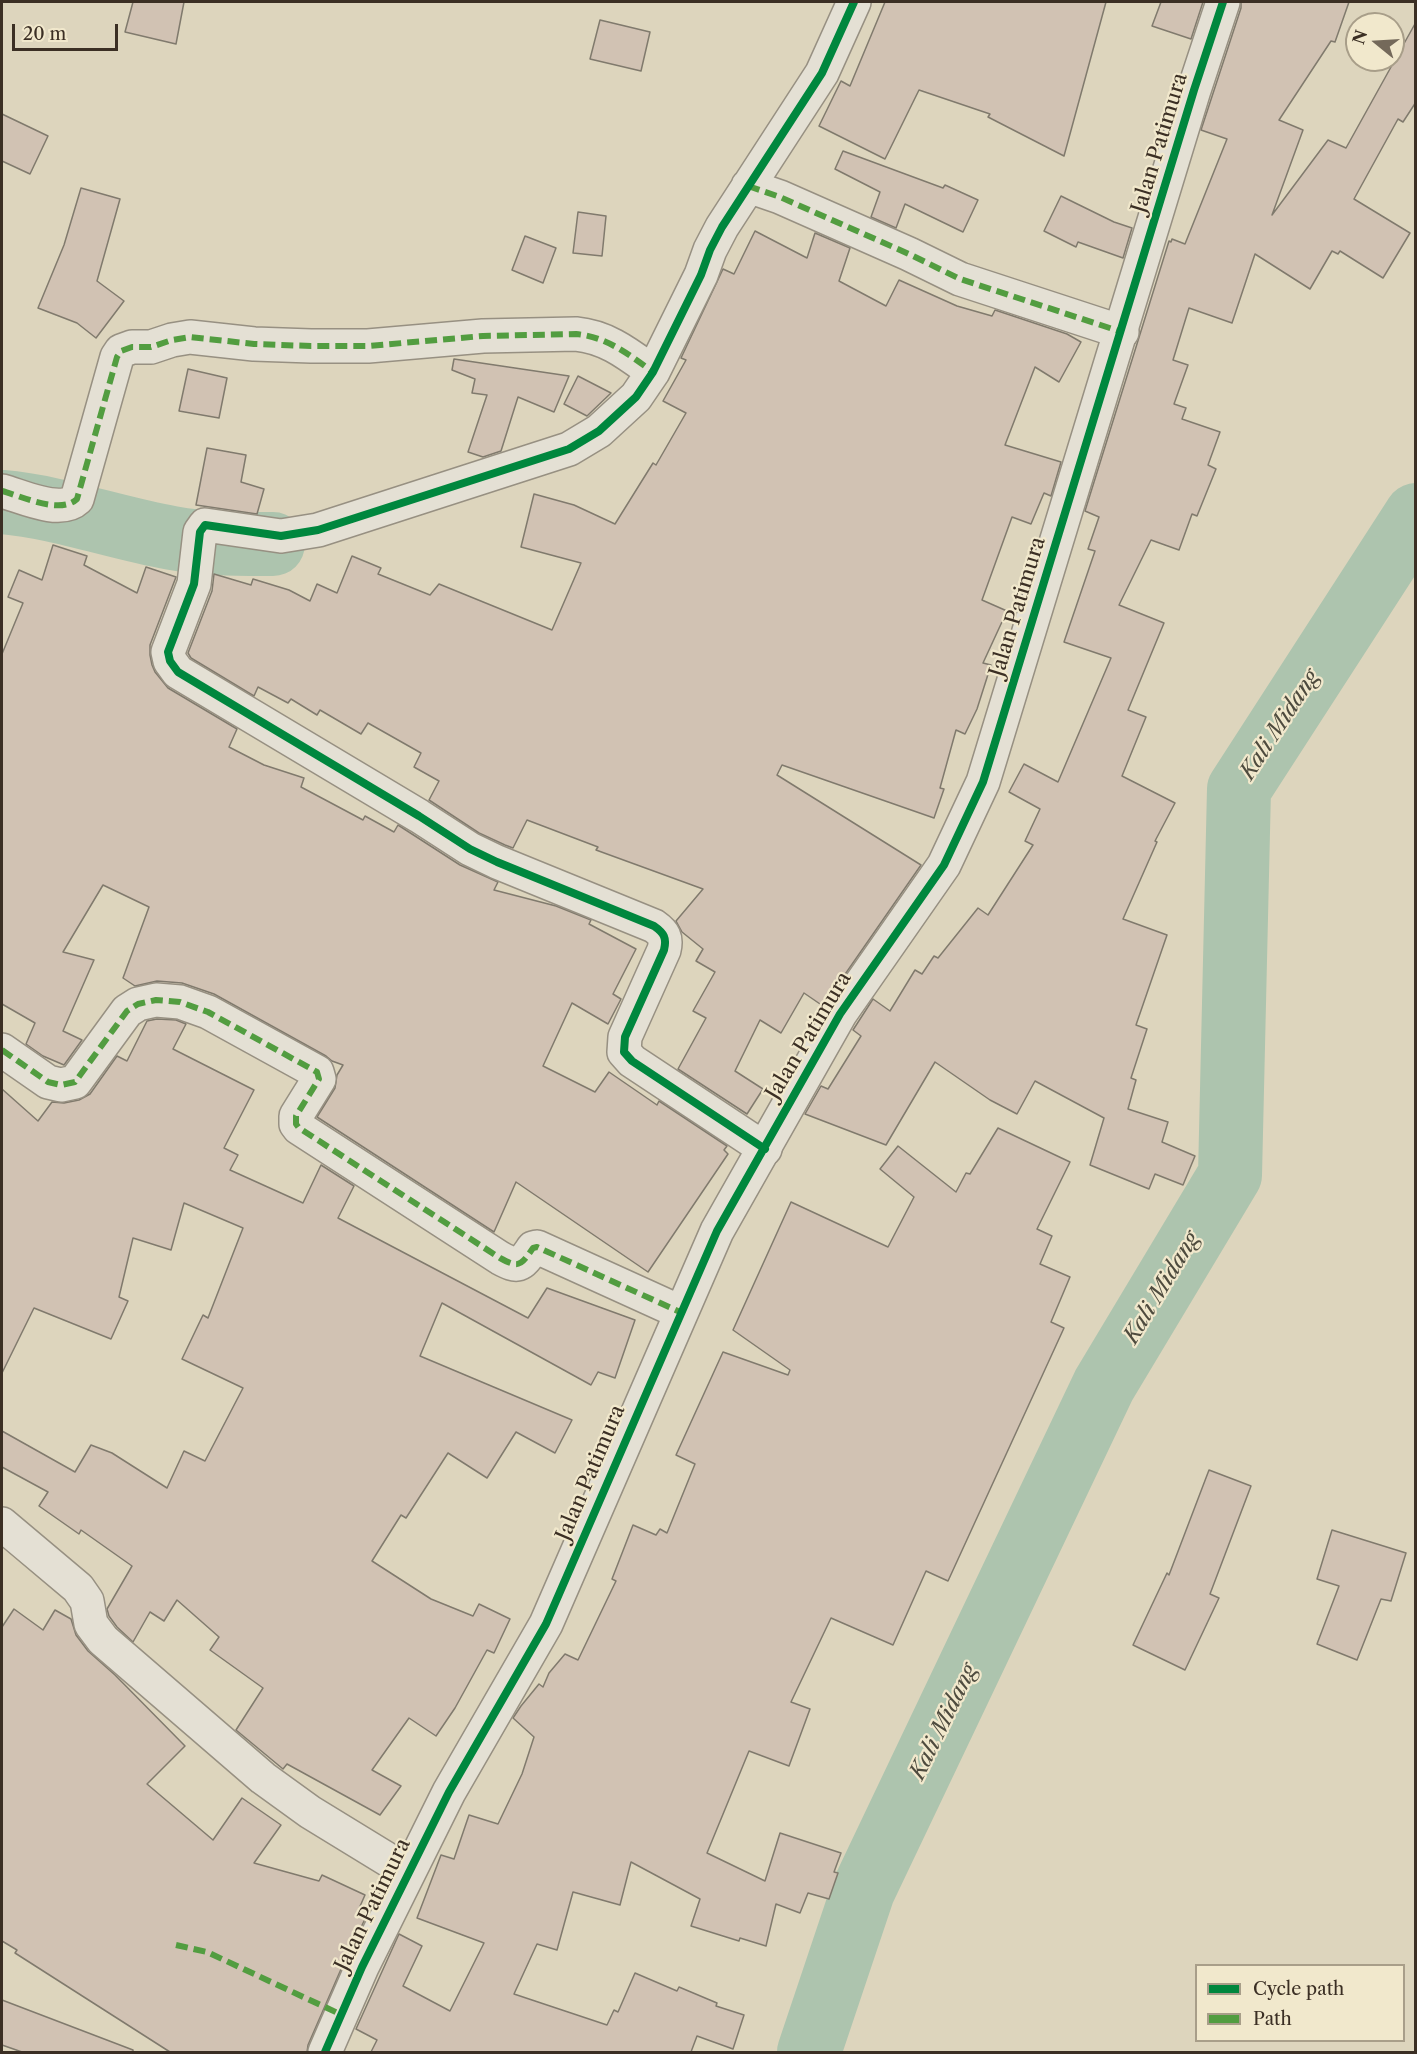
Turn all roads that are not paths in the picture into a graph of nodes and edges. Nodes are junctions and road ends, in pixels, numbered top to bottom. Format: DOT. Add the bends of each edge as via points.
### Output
graph roads {
  1 [pos="855,2"];
  2 [pos="1223,2"];
  3 [pos="760,190"];
  4 [pos="1122,332"];
  5 [pos="653,372"];
  6 [pos="2,491"];
  7 [pos="2,1050"];
  8 [pos="765,1149"];
  9 [pos="680,1312"];
  10 [pos="2,1524"];
  11 [pos="408,1872"];
  12 [pos="325,2052"];
  1 -- 3 [label="street"];
  2 -- 4 [label="street, Jalan Patimura"];
  3 -- 4 [label="street" via="960,279"];
  3 -- 5 [label="street" via="722,227"];
  4 -- 8 [label="street, Jalan Patimura" via="983,782 944,865 840,1014"];
  5 -- 6 [label="street" via="614,345 576,334 334,346 181,338 151,347 132,347 117,357 77,499 66,506 51,505"];
  5 -- 8 [label="street" via="620,413 569,448 318,530 281,536 205,525 200,532 196,576 169,648 170,661 178,672 470,849 663,932 664,950 625,1037 624,1052"];
  7 -- 9 [label="street" via="48,1082 61,1085 75,1082 127,1011 138,1004 156,1000 180,1002 208,1012 317,1072 319,1079 296,1116 299,1128 500,1258 518,1265 537,1247"];
  8 -- 9 [label="street, Jalan Patimura" via="717,1231"];
  9 -- 11 [label="street, Jalan Patimura" via="546,1624 449,1792"];
  10 -- 11 [label="street" via="78,1588 103,1640 263,1778"];
  11 -- 12 [label="street, Jalan Patimura"];
}
